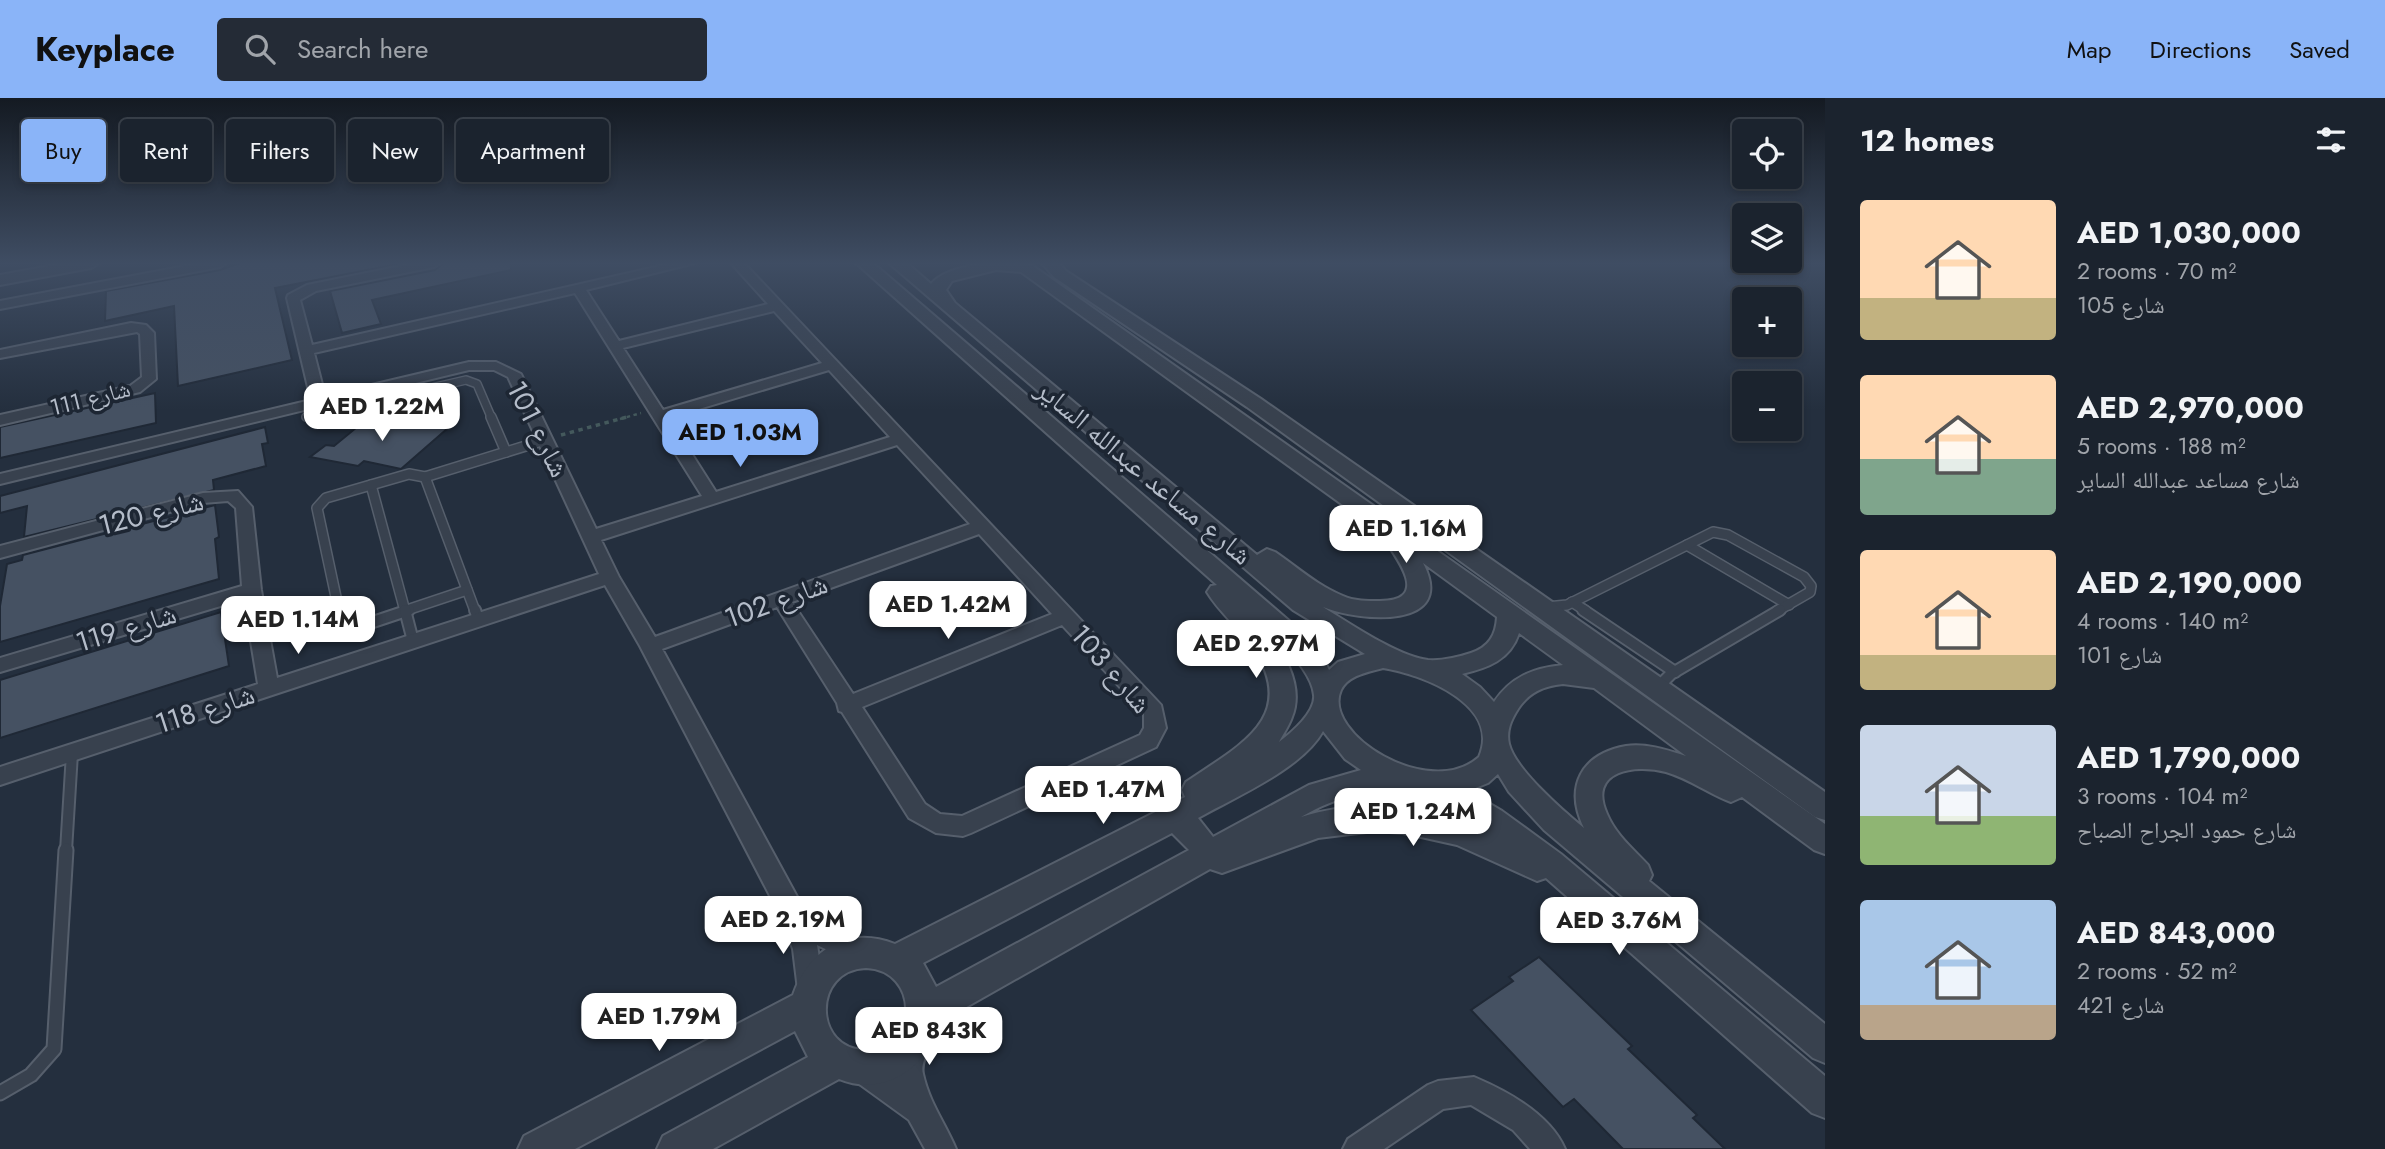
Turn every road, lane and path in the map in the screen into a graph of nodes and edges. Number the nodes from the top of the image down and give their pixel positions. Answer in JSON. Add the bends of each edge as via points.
{"nodes":[{"id":1,"x":297,"y":312,"type":"edge"},
{"id":2,"x":477,"y":312,"type":"edge"},
{"id":3,"x":594,"y":312,"type":"edge"},
{"id":4,"x":752,"y":312,"type":"edge"},
{"id":5,"x":782,"y":312,"type":"edge"},
{"id":6,"x":920,"y":312,"type":"edge"},
{"id":7,"x":955,"y":312,"type":"edge"},
{"id":8,"x":1088,"y":312,"type":"edge"},
{"id":9,"x":1117,"y":312,"type":"edge"},
{"id":10,"x":615,"y":346,"type":"junction"},
{"id":11,"x":308,"y":350,"type":"junction"},
{"id":12,"x":0,"y":354,"type":"edge"},
{"id":13,"x":832,"y":365,"type":"junction"},
{"id":14,"x":319,"y":401,"type":"junction"},
{"id":15,"x":340,"y":403,"type":"junction"},
{"id":16,"x":1254,"y":403,"type":"junction"},
{"id":17,"x":1230,"y":412,"type":"junction"},
{"id":18,"x":657,"y":413,"type":"junction"},
{"id":19,"x":306,"y":418,"type":"dead end"},
{"id":20,"x":0,"y":420,"type":"edge"},
{"id":21,"x":901,"y":439,"type":"junction"},
{"id":22,"x":545,"y":440,"type":"junction"},
{"id":23,"x":506,"y":452,"type":"junction"},
{"id":24,"x":425,"y":477,"type":"junction"},
{"id":25,"x":0,"y":479,"type":"edge"},
{"id":26,"x":371,"y":485,"type":"junction"},
{"id":27,"x":711,"y":497,"type":"junction"},
{"id":28,"x":1362,"y":507,"type":"junction"},
{"id":29,"x":1149,"y":514,"type":"junction"},
{"id":30,"x":1204,"y":523,"type":"junction"},
{"id":31,"x":980,"y":527,"type":"junction"},
{"id":32,"x":591,"y":537,"type":"junction"},
{"id":33,"x":1687,"y":545,"type":"junction"},
{"id":34,"x":0,"y":552,"type":"edge"},
{"id":35,"x":610,"y":577,"type":"junction"},
{"id":36,"x":252,"y":590,"type":"junction"},
{"id":37,"x":467,"y":590,"type":"junction"},
{"id":38,"x":781,"y":599,"type":"junction"},
{"id":39,"x":1572,"y":602,"type":"junction"},
{"id":40,"x":1789,"y":604,"type":"junction"},
{"id":41,"x":1537,"y":606,"type":"junction"},
{"id":42,"x":405,"y":611,"type":"junction"},
{"id":43,"x":1509,"y":613,"type":"junction"},
{"id":44,"x":1065,"y":616,"type":"junction"},
{"id":45,"x":478,"y":620,"type":"junction"},
{"id":46,"x":413,"y":640,"type":"junction"},
{"id":47,"x":650,"y":646,"type":"junction"},
{"id":48,"x":0,"y":665,"type":"edge"},
{"id":49,"x":1417,"y":666,"type":"junction"},
{"id":50,"x":1675,"y":672,"type":"junction"},
{"id":51,"x":1604,"y":681,"type":"junction"},
{"id":52,"x":269,"y":688,"type":"junction"},
{"id":53,"x":1663,"y":694,"type":"junction"},
{"id":54,"x":1326,"y":697,"type":"junction"},
{"id":55,"x":846,"y":705,"type":"junction"},
{"id":56,"x":1496,"y":738,"type":"junction"},
{"id":57,"x":72,"y":753,"type":"junction"},
{"id":58,"x":0,"y":776,"type":"edge"},
{"id":59,"x":1397,"y":778,"type":"junction"},
{"id":60,"x":1433,"y":785,"type":"junction"},
{"id":61,"x":1825,"y":808,"type":"edge"},
{"id":62,"x":1173,"y":818,"type":"junction"},
{"id":63,"x":1144,"y":834,"type":"junction"},
{"id":64,"x":1825,"y":842,"type":"edge"},
{"id":65,"x":1206,"y":857,"type":"junction"},
{"id":66,"x":1178,"y":872,"type":"junction"},
{"id":67,"x":792,"y":912,"type":"junction"},
{"id":68,"x":1670,"y":916,"type":"junction"},
{"id":69,"x":1636,"y":936,"type":"junction"},
{"id":70,"x":859,"y":953,"type":"junction"},
{"id":71,"x":897,"y":960,"type":"junction"},
{"id":72,"x":809,"y":998,"type":"junction"},
{"id":73,"x":922,"y":1021,"type":"junction"},
{"id":74,"x":1825,"y":1046,"type":"edge"},
{"id":75,"x":849,"y":1065,"type":"junction"},
{"id":76,"x":0,"y":1093,"type":"edge"},
{"id":77,"x":1825,"y":1100,"type":"edge"},
{"id":78,"x":919,"y":1110,"type":"junction"},
{"id":79,"x":573,"y":1140,"type":"edge"},
{"id":80,"x":537,"y":1149,"type":"edge"},
{"id":81,"x":676,"y":1149,"type":"edge"},
{"id":82,"x":941,"y":1149,"type":"edge"},
{"id":83,"x":1358,"y":1149,"type":"edge"},
{"id":84,"x":1550,"y":1149,"type":"edge"}],
"edges":[{"from":1,"to":11,"type":"street"},
{"from":2,"to":11,"type":"street"},
{"from":3,"to":10,"type":"street"},
{"from":4,"to":10,"type":"street"},
{"from":5,"to":13,"type":"street","name":"شارع 103"},
{"from":6,"to":29,"type":"street","name":"شارع مساعد عبدالله الساير"},
{"from":7,"to":30,"type":"street","name":"شارع مساعد عبدالله الساير"},
{"from":8,"to":17,"type":"street"},
{"from":9,"to":16,"type":"street"},
{"from":10,"to":18,"type":"street"},
{"from":11,"to":14,"type":"street"},
{"from":12,"to":20,"type":"street","name":"شارع 111","via":[[141,328],[147,332],[149,379],[135,389]]},
{"from":13,"to":18,"type":"street"},
{"from":13,"to":21,"type":"street","name":"شارع 103"},
{"from":14,"to":15,"type":"street","name":"شارع 101"},
{"from":14,"to":25,"type":"street","name":"شارع 101"},
{"from":15,"to":19,"type":"lane"},
{"from":15,"to":22,"type":"street","name":"شارع 101","via":[[469,366],[496,366],[514,374]]},
{"from":15,"to":23,"type":"lane","via":[[472,381]]},
{"from":16,"to":17,"type":"street","via":[[1235,402]]},
{"from":16,"to":41,"type":"street"},
{"from":17,"to":28,"type":"street"},
{"from":18,"to":22,"type":"path"},
{"from":18,"to":27,"type":"street"},
{"from":21,"to":27,"type":"street"},
{"from":21,"to":31,"type":"street","name":"شارع 103"},
{"from":22,"to":23,"type":"lane"},
{"from":22,"to":32,"type":"street","name":"شارع 101"},
{"from":23,"to":24,"type":"lane"},
{"from":24,"to":26,"type":"lane","via":[[409,474]]},
{"from":24,"to":37,"type":"lane"},
{"from":26,"to":42,"type":"lane"},
{"from":26,"to":42,"type":"lane","via":[[326,498],[317,508],[342,622],[358,627]]},
{"from":27,"to":32,"type":"street"},
{"from":28,"to":30,"type":"street","via":[[1408,555],[1420,583],[1418,595],[1408,604],[1382,611],[1334,602],[1249,545]]},
{"from":28,"to":43,"type":"street"},
{"from":29,"to":54,"type":"street","name":"شارع مساعد عبدالله الساير","via":[[1286,632],[1311,660]]},
{"from":29,"to":63,"type":"street","via":[[1256,632],[1276,666],[1282,701],[1269,734]]},
{"from":30,"to":49,"type":"street","name":"شارع مساعد عبدالله الساير","via":[[1319,617],[1359,641]]},
{"from":31,"to":38,"type":"street","name":"شارع 102"},
{"from":31,"to":44,"type":"street","name":"شارع 103"},
{"from":32,"to":35,"type":"street","name":"شارع 101"},
{"from":33,"to":39,"type":"lane"},
{"from":33,"to":40,"type":"lane"},
{"from":33,"to":40,"type":"lane","via":[[1710,533],[1723,533],[1797,574],[1812,589]]},
{"from":34,"to":36,"type":"street","name":"شارع 120","via":[[203,498],[232,495],[244,507]]},
{"from":35,"to":45,"type":"street","name":"شارع 118"},
{"from":35,"to":47,"type":"street","name":"شارع 101"},
{"from":36,"to":48,"type":"street","name":"شارع 119"},
{"from":36,"to":52,"type":"street","name":"شارع 120"},
{"from":37,"to":42,"type":"lane"},
{"from":37,"to":45,"type":"lane"},
{"from":38,"to":47,"type":"street","name":"شارع 102"},
{"from":38,"to":55,"type":"street","name":"شارع 103"},
{"from":39,"to":41,"type":"lane","via":[[1554,608]]},
{"from":39,"to":50,"type":"lane"},
{"from":40,"to":50,"type":"lane"},
{"from":41,"to":53,"type":"street"},
{"from":42,"to":46,"type":"lane"},
{"from":43,"to":49,"type":"street","via":[[1507,639],[1499,649],[1470,663]]},
{"from":43,"to":51,"type":"street"},
{"from":44,"to":55,"type":"street"},
{"from":44,"to":55,"type":"street","name":"شارع 103","via":[[1154,711],[1155,728],[1148,741],[963,826],[936,823],[917,811]]},
{"from":45,"to":46,"type":"street","name":"شارع 118"},
{"from":46,"to":52,"type":"street","name":"شارع 118"},
{"from":47,"to":67,"type":"street","name":"شارع 101"},
{"from":49,"to":54,"type":"street","via":[[1373,660],[1346,668],[1334,678]]},
{"from":49,"to":56,"type":"street","via":[[1452,680],[1471,694],[1485,711]]},
{"from":50,"to":53,"type":"lane","via":[[1664,681]]},
{"from":51,"to":56,"type":"street","via":[[1559,674],[1525,684],[1509,699]]},
{"from":51,"to":64,"type":"street"},
{"from":52,"to":57,"type":"street","name":"شارع 118"},
{"from":53,"to":61,"type":"street"},
{"from":54,"to":59,"type":"street","via":[[1331,724],[1346,745]]},
{"from":54,"to":62,"type":"street","via":[[1315,726],[1286,755]]},
{"from":56,"to":60,"type":"street","via":[[1492,764],[1478,776],[1458,784]]},
{"from":56,"to":68,"type":"street","via":[[1506,766],[1535,803]]},
{"from":57,"to":58,"type":"street","name":"شارع 118"},
{"from":57,"to":76,"type":"lane","via":[[54,1049],[46,1063]]},
{"from":59,"to":60,"type":"street"},
{"from":59,"to":65,"type":"street","via":[[1364,779],[1333,787]]},
{"from":60,"to":69,"type":"street","via":[[1521,841]]},
{"from":62,"to":63,"type":"street"},
{"from":62,"to":65,"type":"street","via":[[1204,844]]},
{"from":63,"to":71,"type":"street"},
{"from":64,"to":68,"type":"street","via":[[1696,770],[1658,759],[1610,763],[1592,779],[1588,790],[1593,818]]},
{"from":65,"to":66,"type":"street"},
{"from":66,"to":69,"type":"street","via":[[1336,821],[1411,821],[1465,834],[1520,858]]},
{"from":66,"to":73,"type":"street"},
{"from":67,"to":70,"type":"street","name":"شارع 101"},
{"from":67,"to":72,"type":"street","name":"شارع 101","via":[[806,949]]},
{"from":68,"to":74,"type":"street"},
{"from":69,"to":77,"type":"street"},
{"from":70,"to":71,"type":"street"},
{"from":70,"to":72,"type":"street","via":[[839,959],[823,972]]},
{"from":71,"to":73,"type":"street","via":[[918,982],[923,996]]},
{"from":72,"to":75,"type":"street","via":[[813,1038],[824,1051]]},
{"from":72,"to":79,"type":"street"},
{"from":73,"to":75,"type":"street","via":[[906,1051],[885,1064]]},
{"from":73,"to":78,"type":"street","via":[[908,1070]]},
{"from":75,"to":78,"type":"street"},
{"from":75,"to":81,"type":"street"},
{"from":78,"to":82,"type":"street"},
{"from":79,"to":80,"type":"street"},
{"from":83,"to":84,"type":"street","via":[[1438,1095],[1474,1091],[1523,1120]]}]}
